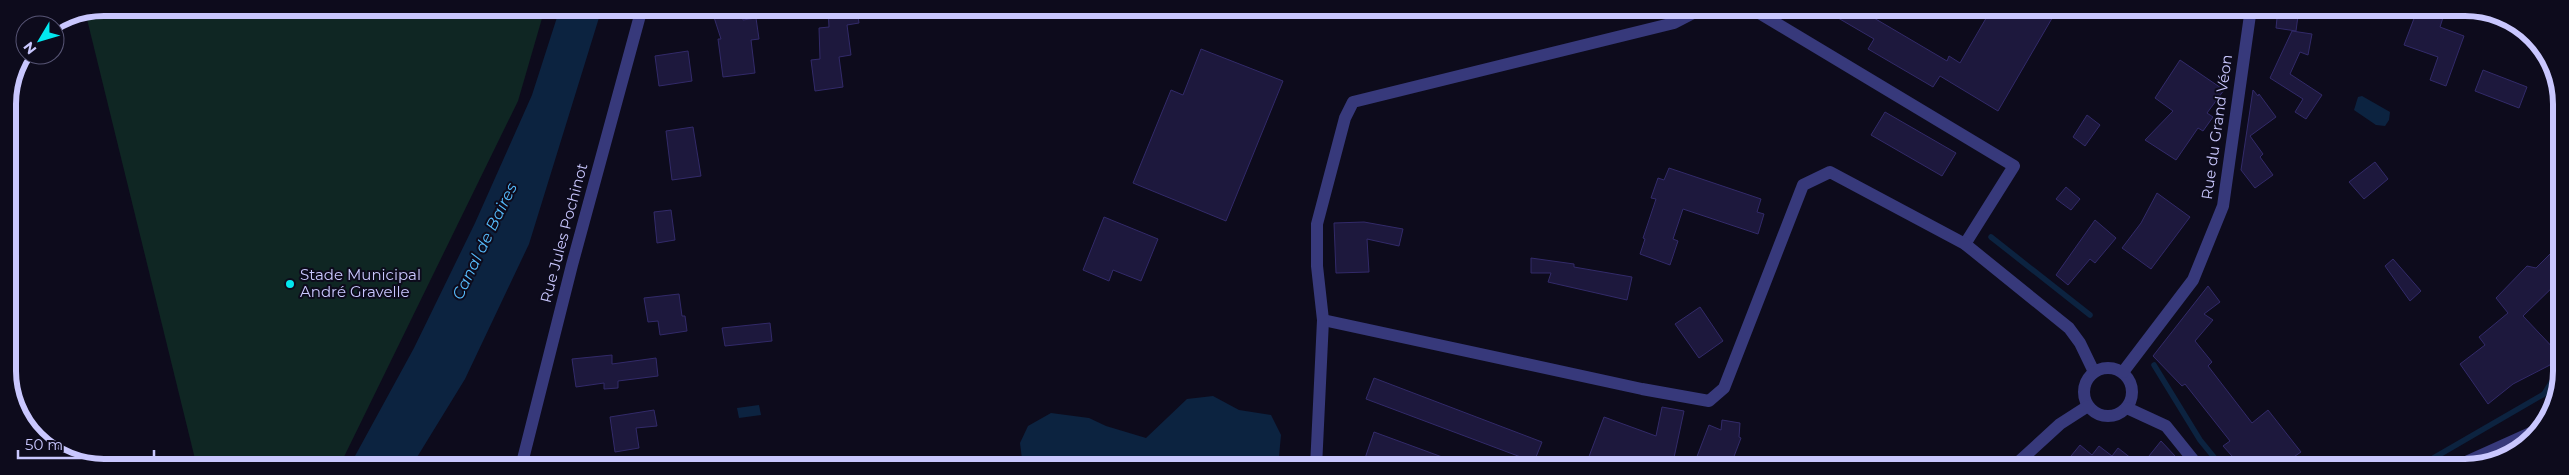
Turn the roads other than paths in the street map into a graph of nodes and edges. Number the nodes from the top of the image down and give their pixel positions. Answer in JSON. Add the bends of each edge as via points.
{"nodes":[{"id":1,"x":640,"y":16,"type":"edge"},
{"id":2,"x":1686,"y":16,"type":"edge"},
{"id":3,"x":1764,"y":16,"type":"edge"},
{"id":4,"x":2250,"y":16,"type":"edge"},
{"id":5,"x":1965,"y":244,"type":"junction"},
{"id":6,"x":1323,"y":320,"type":"junction"},
{"id":7,"x":2094,"y":372,"type":"junction"},
{"id":8,"x":2123,"y":372,"type":"junction"},
{"id":9,"x":2088,"y":406,"type":"junction"},
{"id":10,"x":2127,"y":408,"type":"junction"},
{"id":11,"x":2524,"y":436,"type":"edge"},
{"id":12,"x":2473,"y":458,"type":"edge"},
{"id":13,"x":523,"y":459,"type":"edge"},
{"id":14,"x":1316,"y":459,"type":"edge"},
{"id":15,"x":2022,"y":459,"type":"edge"},
{"id":16,"x":2193,"y":459,"type":"edge"}],
"edges":[{"from":1,"to":13,"type":"street","name":"Rue Jules Pochinot"},
{"from":2,"to":6,"type":"street","via":[[1674,22],[1353,102],[1345,118],[1317,224],[1317,266]]},
{"from":3,"to":5,"type":"street","via":[[2014,166]]},
{"from":4,"to":8,"type":"street","name":"Rue du Grand Véon","via":[[2223,206],[2193,280]]},
{"from":5,"to":6,"type":"street","via":[[1830,172],[1803,185],[1724,388],[1708,401]]},
{"from":5,"to":7,"type":"street","via":[[2069,328]]},
{"from":6,"to":14,"type":"street"},
{"from":7,"to":8,"type":"street","via":[[2108,367]]},
{"from":7,"to":9,"type":"street","via":[[2085,384],[2084,399]]},
{"from":8,"to":10,"type":"street","via":[[2132,386]]},
{"from":9,"to":10,"type":"street","via":[[2107,417]]},
{"from":9,"to":15,"type":"street","via":[[2060,424]]},
{"from":10,"to":16,"type":"street","via":[[2166,426]]},
{"from":11,"to":12,"type":"street"}]}
